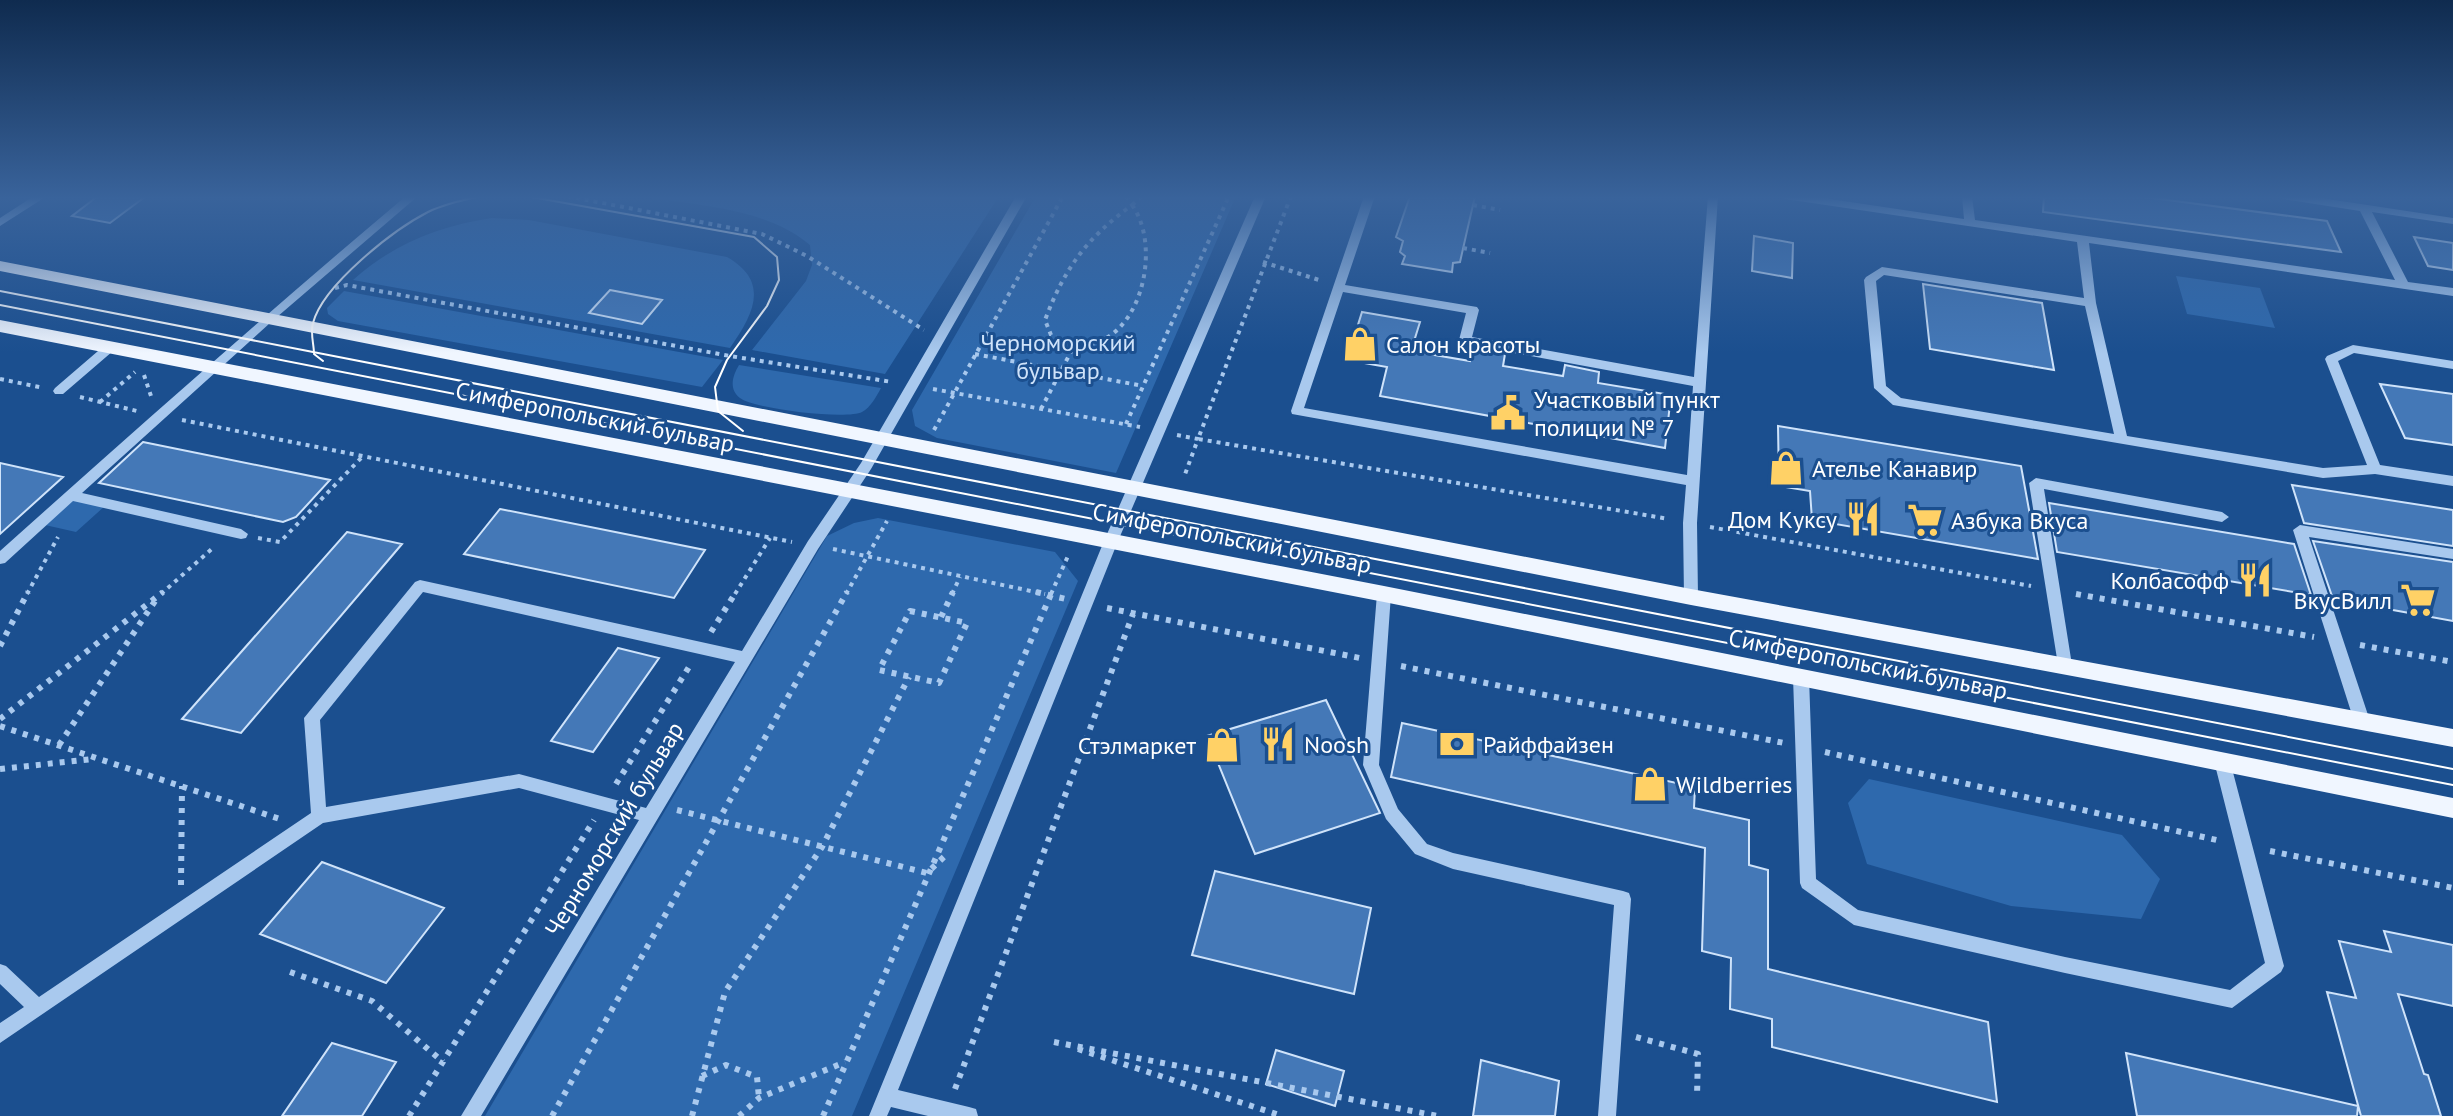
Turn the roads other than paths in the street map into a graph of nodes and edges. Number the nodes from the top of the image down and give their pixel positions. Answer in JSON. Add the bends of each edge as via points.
{"nodes":[{"id":1,"x":351,"y":248,"type":"edge"},
{"id":2,"x":991,"y":248,"type":"edge"},
{"id":3,"x":1238,"y":248,"type":"edge"},
{"id":4,"x":1352,"y":248,"type":"edge"},
{"id":5,"x":1710,"y":248,"type":"edge"},
{"id":6,"x":2084,"y":248,"type":"edge"},
{"id":7,"x":2136,"y":248,"type":"edge"},
{"id":8,"x":2385,"y":248,"type":"edge"},
{"id":9,"x":0,"y":266,"type":"edge"},
{"id":10,"x":2403,"y":284,"type":"junction"},
{"id":11,"x":1339,"y":288,"type":"junction"},
{"id":12,"x":2453,"y":292,"type":"edge"},
{"id":13,"x":2090,"y":303,"type":"junction"},
{"id":14,"x":266,"y":320,"type":"junction"},
{"id":15,"x":0,"y":326,"type":"edge"},
{"id":16,"x":109,"y":348,"type":"junction"},
{"id":17,"x":2453,"y":365,"type":"edge"},
{"id":18,"x":211,"y":369,"type":"junction"},
{"id":19,"x":1701,"y":383,"type":"junction"},
{"id":20,"x":59,"y":391,"type":"road end"},
{"id":21,"x":881,"y":439,"type":"junction"},
{"id":22,"x":2122,"y":440,"type":"junction"},
{"id":23,"x":2375,"y":469,"type":"junction"},
{"id":24,"x":1693,"y":481,"type":"junction"},
{"id":25,"x":2453,"y":481,"type":"edge"},
{"id":26,"x":1134,"y":487,"type":"junction"},
{"id":27,"x":848,"y":492,"type":"junction"},
{"id":28,"x":74,"y":496,"type":"junction"},
{"id":29,"x":2222,"y":517,"type":"dead end"},
{"id":30,"x":236,"y":533,"type":"road end"},
{"id":31,"x":1111,"y":541,"type":"junction"},
{"id":32,"x":2453,"y":554,"type":"edge"},
{"id":33,"x":0,"y":559,"type":"edge"},
{"id":34,"x":1384,"y":594,"type":"junction"},
{"id":35,"x":1691,"y":597,"type":"junction"},
{"id":36,"x":746,"y":658,"type":"junction"},
{"id":37,"x":2065,"y":665,"type":"junction"},
{"id":38,"x":1801,"y":677,"type":"junction"},
{"id":39,"x":2362,"y":721,"type":"junction"},
{"id":40,"x":2453,"y":738,"type":"edge"},
{"id":41,"x":2222,"y":761,"type":"junction"},
{"id":42,"x":2453,"y":808,"type":"edge"},
{"id":43,"x":319,"y":816,"type":"junction"},
{"id":44,"x":650,"y":816,"type":"junction"},
{"id":45,"x":0,"y":972,"type":"edge"},
{"id":46,"x":38,"y":1008,"type":"junction"},
{"id":47,"x":0,"y":1034,"type":"edge"},
{"id":48,"x":886,"y":1097,"type":"junction"},
{"id":49,"x":470,"y":1116,"type":"edge"},
{"id":50,"x":878,"y":1116,"type":"edge"},
{"id":51,"x":969,"y":1116,"type":"edge"},
{"id":52,"x":1607,"y":1116,"type":"edge"}],
"edges":[{"from":1,"to":14,"type":"street"},
{"from":2,"to":21,"type":"street","name":"Черноморский бульвар"},
{"from":3,"to":26,"type":"street"},
{"from":4,"to":11,"type":"street"},
{"from":5,"to":19,"type":"street"},
{"from":6,"to":13,"type":"street"},
{"from":7,"to":10,"type":"street"},
{"from":8,"to":10,"type":"street"},
{"from":9,"to":14,"type":"main road","name":"Симферопольский бульвар"},
{"from":10,"to":12,"type":"street"},
{"from":11,"to":19,"type":"street","via":[[1473,310],[1465,340]]},
{"from":11,"to":24,"type":"street","via":[[1297,411]]},
{"from":13,"to":22,"type":"street"},
{"from":13,"to":22,"type":"street","via":[[1882,271],[1870,280],[1880,388],[1897,402]]},
{"from":14,"to":18,"type":"street"},
{"from":14,"to":21,"type":"main road","name":"Симферопольский бульвар"},
{"from":15,"to":16,"type":"main road","name":"Симферопольский бульвар"},
{"from":16,"to":18,"type":"main road","name":"Симферопольский бульвар"},
{"from":16,"to":20,"type":"street"},
{"from":17,"to":23,"type":"street","via":[[2353,349],[2331,359]]},
{"from":18,"to":27,"type":"main road","name":"Симферопольский бульвар"},
{"from":18,"to":28,"type":"street"},
{"from":19,"to":24,"type":"street"},
{"from":21,"to":26,"type":"main road","name":"Симферопольский бульвар"},
{"from":21,"to":27,"type":"street","name":"Черноморский бульвар"},
{"from":22,"to":23,"type":"street","via":[[2323,473]]},
{"from":23,"to":25,"type":"street"},
{"from":24,"to":35,"type":"street"},
{"from":26,"to":31,"type":"street"},
{"from":26,"to":35,"type":"main road","name":"Симферопольский бульвар"},
{"from":27,"to":31,"type":"main road","name":"Симферопольский бульвар"},
{"from":27,"to":36,"type":"street","name":"Черноморский бульвар"},
{"from":28,"to":30,"type":"street"},
{"from":28,"to":33,"type":"street"},
{"from":29,"to":37,"type":"street","via":[[2036,483]]},
{"from":31,"to":34,"type":"main road","name":"Симферопольский бульвар"},
{"from":31,"to":48,"type":"street"},
{"from":32,"to":39,"type":"street","via":[[2300,530]]},
{"from":34,"to":38,"type":"main road","name":"Симферопольский бульвар"},
{"from":34,"to":52,"type":"street","via":[[1371,765],[1392,814],[1421,849],[1453,861],[1623,899]]},
{"from":35,"to":37,"type":"main road","name":"Симферопольский бульвар"},
{"from":36,"to":43,"type":"street","via":[[420,586],[312,718]]},
{"from":36,"to":44,"type":"street","name":"Черноморский бульвар"},
{"from":37,"to":39,"type":"main road","name":"Симферопольский бульвар"},
{"from":38,"to":41,"type":"main road","name":"Симферопольский бульвар"},
{"from":38,"to":41,"type":"street","via":[[1808,883],[1854,917],[2232,999],[2275,966]]},
{"from":39,"to":40,"type":"main road","name":"Симферопольский бульвар"},
{"from":41,"to":42,"type":"main road","name":"Симферопольский бульвар"},
{"from":43,"to":44,"type":"street","via":[[519,781]]},
{"from":43,"to":46,"type":"street"},
{"from":44,"to":49,"type":"street","name":"Черноморский бульвар"},
{"from":45,"to":46,"type":"street"},
{"from":46,"to":47,"type":"street"},
{"from":48,"to":50,"type":"street"},
{"from":48,"to":51,"type":"street"}]}
